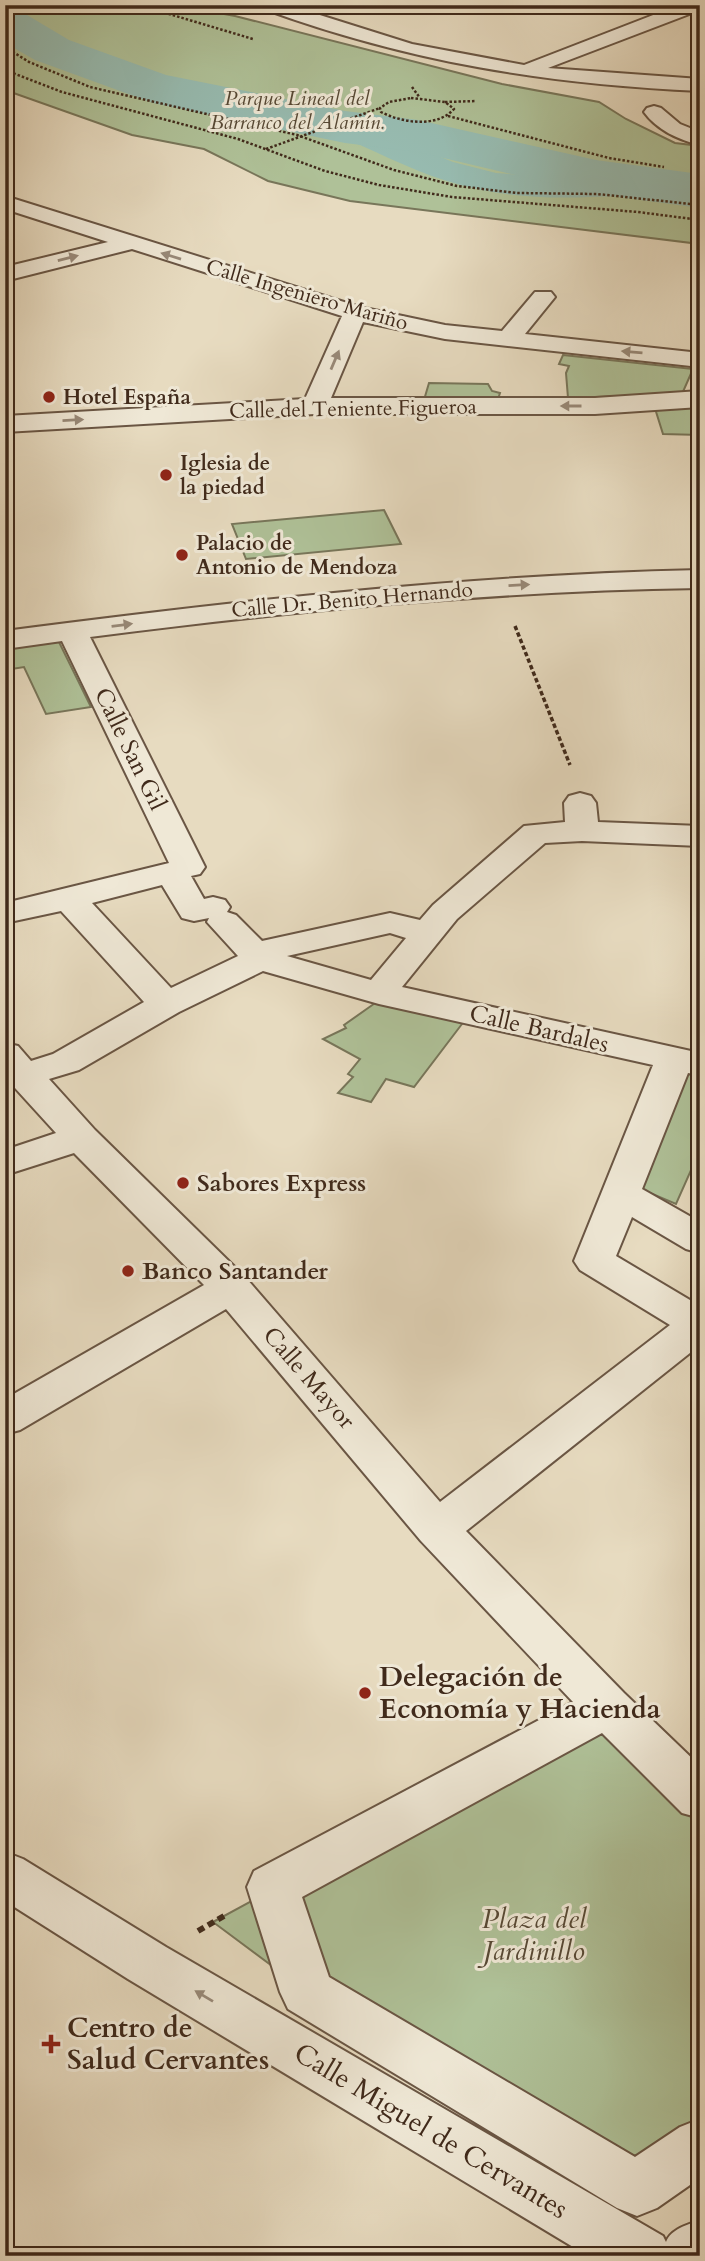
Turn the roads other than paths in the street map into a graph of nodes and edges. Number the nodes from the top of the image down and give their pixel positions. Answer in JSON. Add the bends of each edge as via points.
{"nodes":[{"id":1,"x":270,"y":5,"type":"edge"},
{"id":2,"x":696,"y":5,"type":"edge"},
{"id":3,"x":527,"y":69,"type":"junction"},
{"id":4,"x":700,"y":85,"type":"edge"},
{"id":5,"x":654,"y":112,"type":"dead end"},
{"id":6,"x":700,"y":139,"type":"edge"},
{"id":7,"x":5,"y":202,"type":"edge"},
{"id":8,"x":131,"y":243,"type":"junction"},
{"id":9,"x":5,"y":274,"type":"edge"},
{"id":10,"x":543,"y":297,"type":"dead end"},
{"id":11,"x":355,"y":313,"type":"junction"},
{"id":12,"x":507,"y":340,"type":"junction"},
{"id":13,"x":700,"y":360,"type":"edge"},
{"id":14,"x":700,"y":399,"type":"edge"},
{"id":15,"x":315,"y":406,"type":"junction"},
{"id":16,"x":5,"y":424,"type":"edge"},
{"id":17,"x":700,"y":579,"type":"edge"},
{"id":18,"x":72,"y":631,"type":"junction"},
{"id":19,"x":5,"y":639,"type":"edge"},
{"id":20,"x":700,"y":836,"type":"edge"},
{"id":21,"x":188,"y":867,"type":"dead end"},
{"id":22,"x":69,"y":899,"type":"junction"},
{"id":23,"x":5,"y":914,"type":"edge"},
{"id":24,"x":428,"y":933,"type":"junction"},
{"id":25,"x":260,"y":958,"type":"junction"},
{"id":26,"x":379,"y":993,"type":"junction"},
{"id":27,"x":166,"y":1004,"type":"junction"},
{"id":28,"x":687,"y":1062,"type":"edge"},
{"id":29,"x":15,"y":1064,"type":"edge"},
{"id":30,"x":81,"y":1138,"type":"junction"},
{"id":31,"x":5,"y":1163,"type":"edge"},
{"id":32,"x":620,"y":1193,"type":"junction"},
{"id":33,"x":700,"y":1240,"type":"edge"},
{"id":34,"x":232,"y":1288,"type":"junction"},
{"id":35,"x":699,"y":1324,"type":"edge"},
{"id":36,"x":5,"y":1419,"type":"edge"},
{"id":37,"x":437,"y":1529,"type":"junction"},
{"id":38,"x":607,"y":1707,"type":"junction"},
{"id":39,"x":700,"y":1798,"type":"edge"},
{"id":40,"x":5,"y":1874,"type":"edge"},
{"id":41,"x":700,"y":2145,"type":"edge"},
{"id":42,"x":700,"y":2248,"type":"edge"},
{"id":43,"x":642,"y":2256,"type":"edge"},
{"id":44,"x":689,"y":2256,"type":"edge"}],
"edges":[{"from":1,"to":3,"type":"street","via":[[455,59]]},
{"from":2,"to":3,"type":"street"},
{"from":3,"to":4,"type":"street","via":[[619,82]]},
{"from":5,"to":6,"type":"street","via":[[673,128]]},
{"from":7,"to":8,"type":"street","name":"Calle Ingeniero Mariño"},
{"from":9,"to":8,"type":"street","one_way":true},
{"from":11,"to":8,"type":"street","name":"Calle Ingeniero Mariño","one_way":true},
{"from":10,"to":12,"type":"street"},
{"from":11,"to":12,"type":"street","name":"Calle Ingeniero Mariño"},
{"from":15,"to":11,"type":"street","one_way":true},
{"from":13,"to":12,"type":"street","name":"Calle Ingeniero Mariño","one_way":true},
{"from":14,"to":15,"type":"street","name":"Calle del Teniente Figueroa","one_way":true,"via":[[595,406]]},
{"from":16,"to":15,"type":"street","name":"Calle del Teniente Figueroa","one_way":true},
{"from":18,"to":17,"type":"street","name":"Calle Dr. Benito Hernando","one_way":true,"via":[[291,604],[499,586]]},
{"from":18,"to":19,"type":"street","name":"Calle Dr. Benito Hernando"},
{"from":18,"to":21,"type":"street","name":"Calle San Gil"},
{"from":20,"to":24,"type":"street","via":[[581,817],[536,833],[445,912]]},
{"from":22,"to":23,"type":"street"},
{"from":22,"to":25,"type":"street","via":[[172,872],[194,911],[218,915]]},
{"from":22,"to":27,"type":"street"},
{"from":24,"to":25,"type":"street","via":[[390,923],[274,948]]},
{"from":24,"to":26,"type":"street"},
{"from":25,"to":26,"type":"street","name":"Calle Bardales"},
{"from":25,"to":27,"type":"street"},
{"from":26,"to":28,"type":"street","name":"Calle Bardales"},
{"from":27,"to":29,"type":"street","via":[[66,1062]]},
{"from":28,"to":32,"type":"street"},
{"from":29,"to":30,"type":"street","name":"Calle Mayor"},
{"from":30,"to":31,"type":"street"},
{"from":30,"to":34,"type":"street","name":"Calle Mayor"},
{"from":32,"to":33,"type":"street"},
{"from":32,"to":35,"type":"street","via":[[594,1261]]},
{"from":34,"to":36,"type":"street"},
{"from":34,"to":37,"type":"street","name":"Calle Mayor"},
{"from":35,"to":37,"type":"street"},
{"from":37,"to":38,"type":"street","name":"Calle Mayor"},
{"from":38,"to":39,"type":"street"},
{"from":38,"to":41,"type":"street","via":[[273,1887],[307,1992],[318,2000],[636,2189]]},
{"from":43,"to":40,"type":"street","name":"Calle Miguel de Cervantes","one_way":true},
{"from":42,"to":44,"type":"street"}]}
